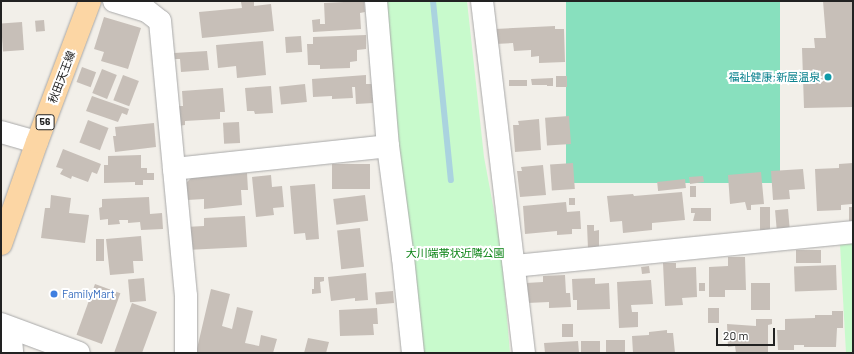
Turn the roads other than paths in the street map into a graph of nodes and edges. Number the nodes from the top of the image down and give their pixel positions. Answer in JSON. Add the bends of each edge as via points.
{"nodes":[{"id":1,"x":90,"y":1,"type":"edge"},
{"id":2,"x":114,"y":1,"type":"edge"},
{"id":3,"x":376,"y":1,"type":"edge"},
{"id":4,"x":482,"y":1,"type":"edge"},
{"id":5,"x":1,"y":132,"type":"edge"},
{"id":6,"x":37,"y":142,"type":"junction"},
{"id":7,"x":388,"y":146,"type":"junction"},
{"id":8,"x":174,"y":169,"type":"junction"},
{"id":9,"x":853,"y":232,"type":"edge"},
{"id":10,"x":1,"y":244,"type":"edge"},
{"id":11,"x":514,"y":266,"type":"junction"},
{"id":12,"x":5,"y":326,"type":"edge"},
{"id":13,"x":12,"y":353,"type":"edge"},
{"id":14,"x":79,"y":353,"type":"edge"},
{"id":15,"x":186,"y":353,"type":"edge"},
{"id":16,"x":413,"y":353,"type":"edge"},
{"id":17,"x":524,"y":353,"type":"edge"}],
"edges":[{"from":1,"to":6,"type":"main road","name":"秋田天王線","number":"56"},
{"from":2,"to":8,"type":"street","via":[[147,11],[160,22]]},
{"from":3,"to":7,"type":"street"},
{"from":4,"to":11,"type":"street"},
{"from":5,"to":6,"type":"street"},
{"from":6,"to":10,"type":"main road","name":"秋田天王線","number":"56"},
{"from":7,"to":8,"type":"street"},
{"from":7,"to":16,"type":"street"},
{"from":8,"to":15,"type":"street","via":[[186,296]]},
{"from":9,"to":11,"type":"street"},
{"from":11,"to":17,"type":"street"},
{"from":12,"to":13,"type":"street"},
{"from":12,"to":14,"type":"street"}]}
